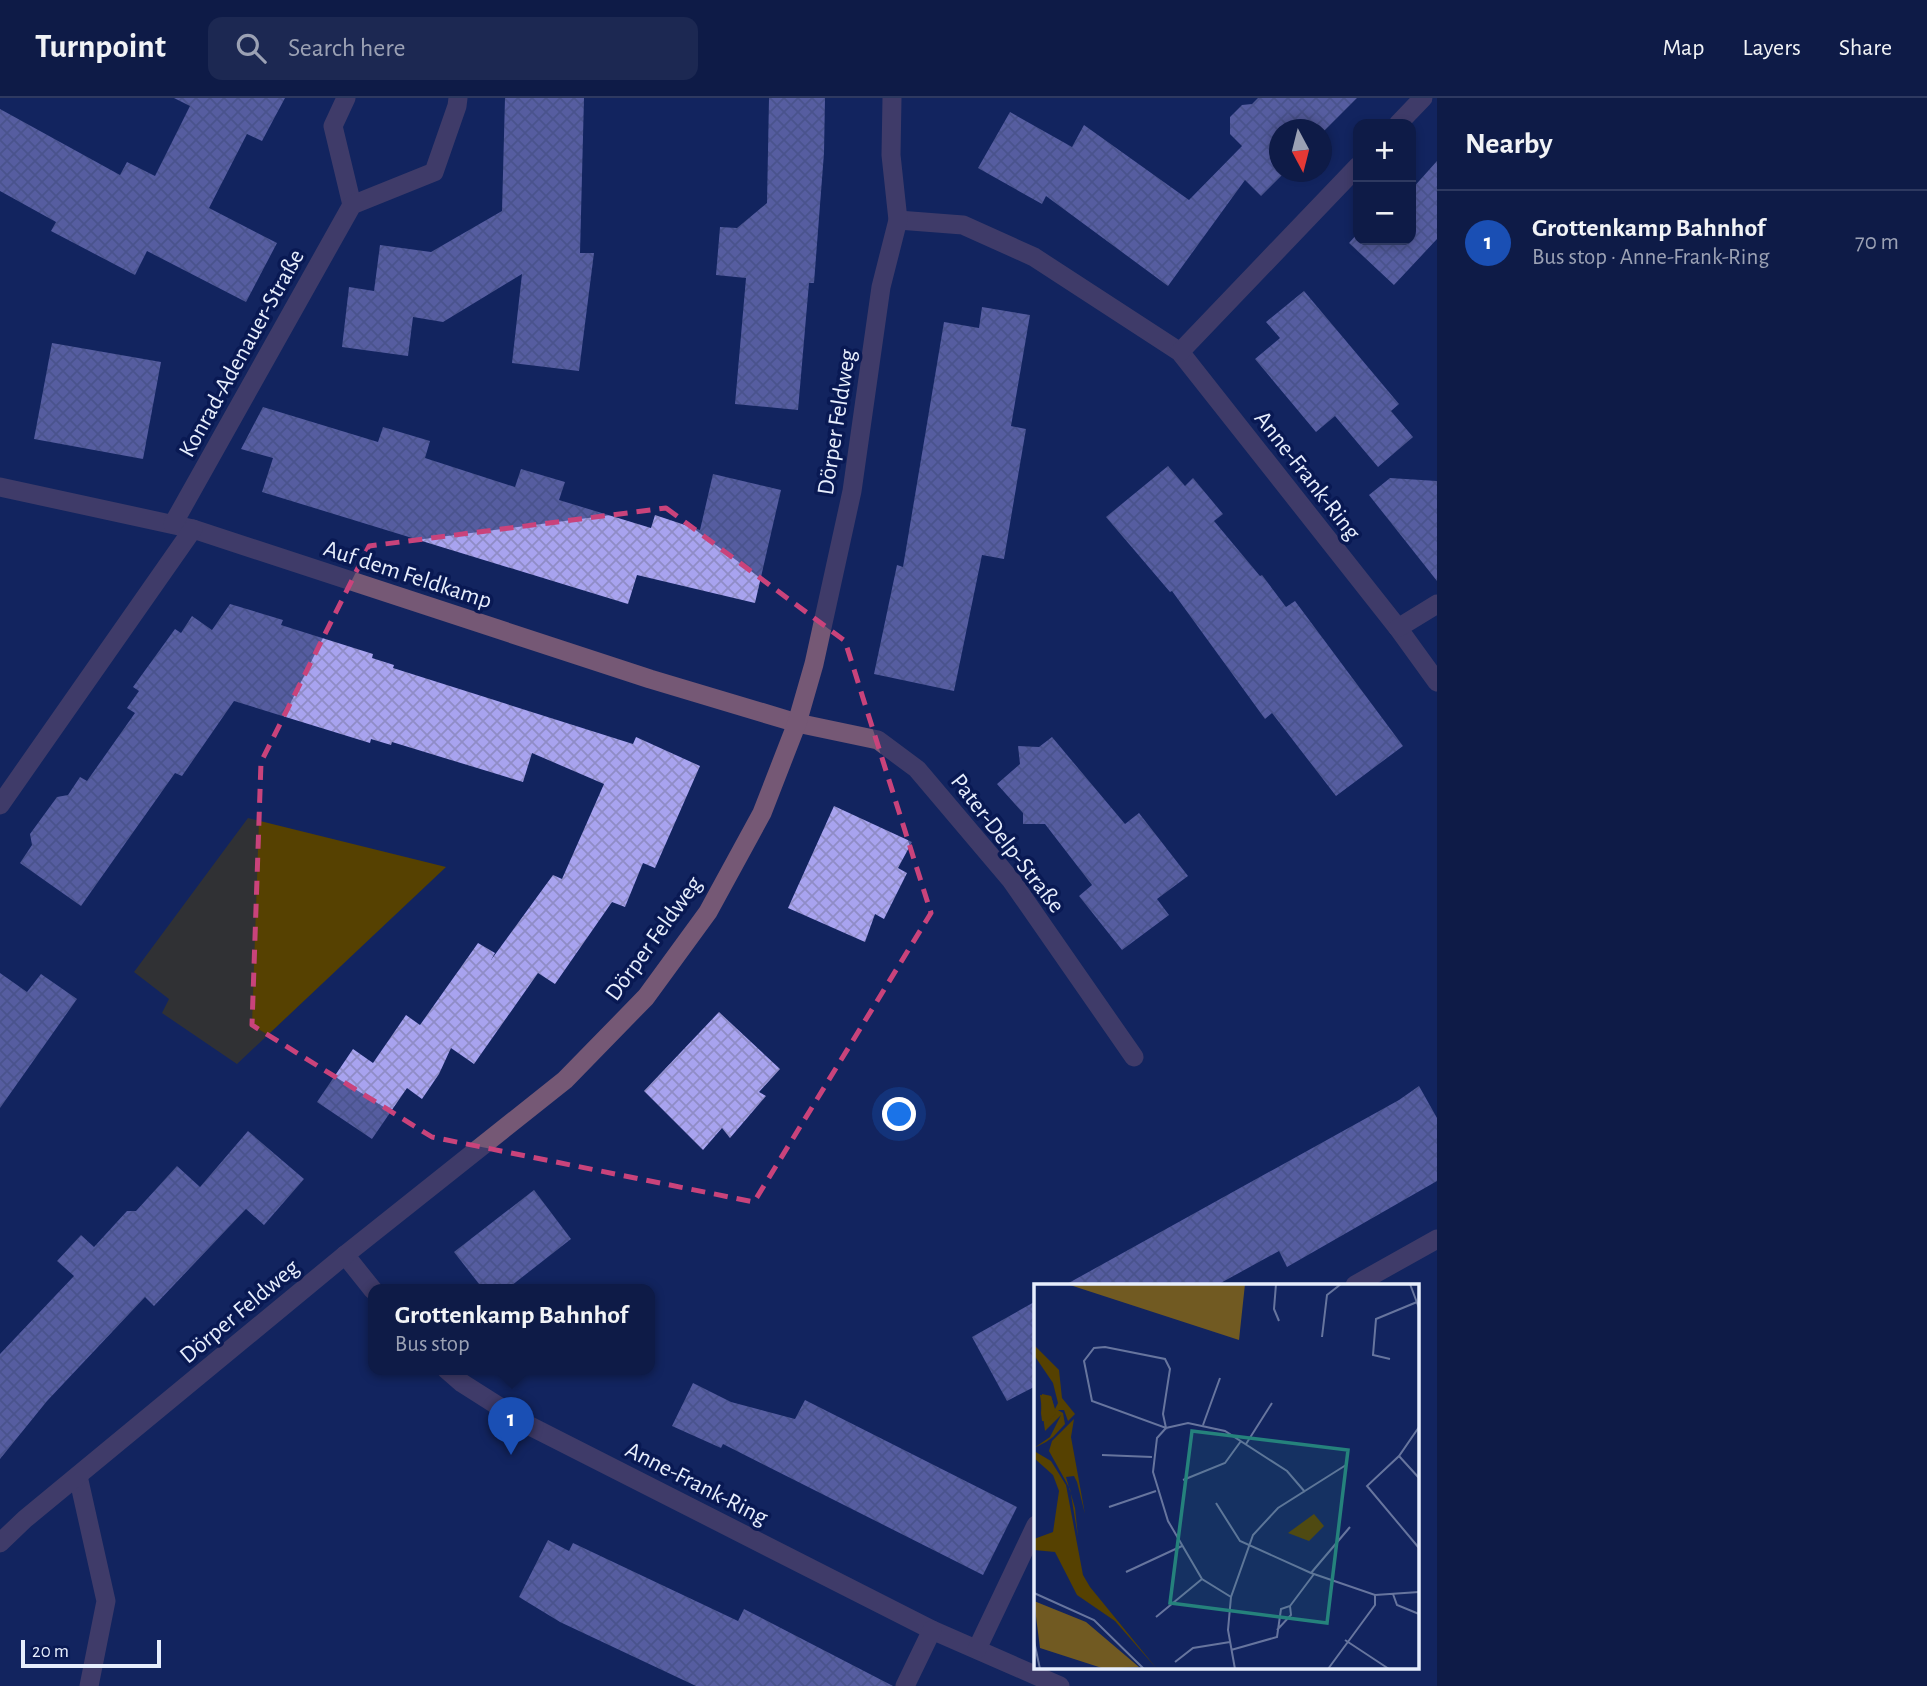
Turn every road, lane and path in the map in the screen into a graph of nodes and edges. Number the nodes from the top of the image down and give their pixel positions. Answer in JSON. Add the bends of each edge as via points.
{"nodes":[{"id":1,"x":346,"y":98,"type":"edge"},
{"id":2,"x":458,"y":98,"type":"edge"},
{"id":3,"x":892,"y":98,"type":"edge"},
{"id":4,"x":1423,"y":98,"type":"edge"},
{"id":5,"x":1403,"y":119,"type":"edge"},
{"id":6,"x":1353,"y":171,"type":"edge"},
{"id":7,"x":352,"y":205,"type":"junction"},
{"id":8,"x":898,"y":220,"type":"junction"},
{"id":9,"x":1180,"y":352,"type":"junction"},
{"id":10,"x":0,"y":487,"type":"edge"},
{"id":11,"x":173,"y":524,"type":"junction"},
{"id":12,"x":193,"y":530,"type":"junction"},
{"id":13,"x":1437,"y":604,"type":"edge"},
{"id":14,"x":1398,"y":628,"type":"junction"},
{"id":15,"x":1437,"y":682,"type":"edge"},
{"id":16,"x":797,"y":723,"type":"junction"},
{"id":17,"x":0,"y":805,"type":"edge"},
{"id":18,"x":1134,"y":1057,"type":"dead end"},
{"id":19,"x":1437,"y":1239,"type":"edge"},
{"id":20,"x":345,"y":1255,"type":"junction"},
{"id":21,"x":368,"y":1284,"type":"edge"},
{"id":22,"x":1357,"y":1284,"type":"edge"},
{"id":23,"x":453,"y":1375,"type":"edge"},
{"id":24,"x":78,"y":1476,"type":"junction"},
{"id":25,"x":1034,"y":1529,"type":"edge"},
{"id":26,"x":0,"y":1543,"type":"edge"},
{"id":27,"x":932,"y":1630,"type":"junction"},
{"id":28,"x":977,"y":1649,"type":"junction"},
{"id":29,"x":89,"y":1686,"type":"edge"},
{"id":30,"x":905,"y":1686,"type":"edge"},
{"id":31,"x":1060,"y":1686,"type":"edge"}],
"edges":[{"from":1,"to":7,"type":"street","via":[[333,126]]},
{"from":2,"to":7,"type":"street","via":[[434,172]]},
{"from":3,"to":8,"type":"street","name":"Dörper Feldweg","via":[[891,155]]},
{"from":4,"to":5,"type":"street"},
{"from":6,"to":9,"type":"street"},
{"from":7,"to":11,"type":"street","name":"Konrad-Adenauer-Straße"},
{"from":8,"to":9,"type":"street","name":"Anne-Frank-Ring","via":[[963,225],[1034,257]]},
{"from":8,"to":16,"type":"street","name":"Dörper Feldweg","via":[[881,287],[852,491]]},
{"from":9,"to":14,"type":"street","name":"Anne-Frank-Ring"},
{"from":10,"to":11,"type":"street","name":"Auf dem Feldkamp"},
{"from":11,"to":12,"type":"street","name":"Auf dem Feldkamp"},
{"from":12,"to":16,"type":"street","name":"Auf dem Feldkamp"},
{"from":12,"to":17,"type":"street"},
{"from":13,"to":14,"type":"street"},
{"from":14,"to":15,"type":"street","name":"Anne-Frank-Ring"},
{"from":16,"to":18,"type":"street","name":"Pater-Delp-Straße","via":[[878,740],[917,769],[1011,880]]},
{"from":16,"to":20,"type":"street","name":"Dörper Feldweg","via":[[762,813],[714,901],[646,997],[565,1080]]},
{"from":19,"to":22,"type":"street"},
{"from":20,"to":21,"type":"street"},
{"from":20,"to":24,"type":"street","name":"Dörper Feldweg"},
{"from":23,"to":27,"type":"street","name":"Anne-Frank-Ring","via":[[528,1425]]},
{"from":24,"to":26,"type":"street","name":"Dörper Feldweg"},
{"from":24,"to":29,"type":"street","via":[[106,1601]]},
{"from":25,"to":28,"type":"street"},
{"from":27,"to":28,"type":"street","name":"Anne-Frank-Ring"},
{"from":27,"to":30,"type":"street"},
{"from":28,"to":31,"type":"street","name":"Anne-Frank-Ring"}]}
